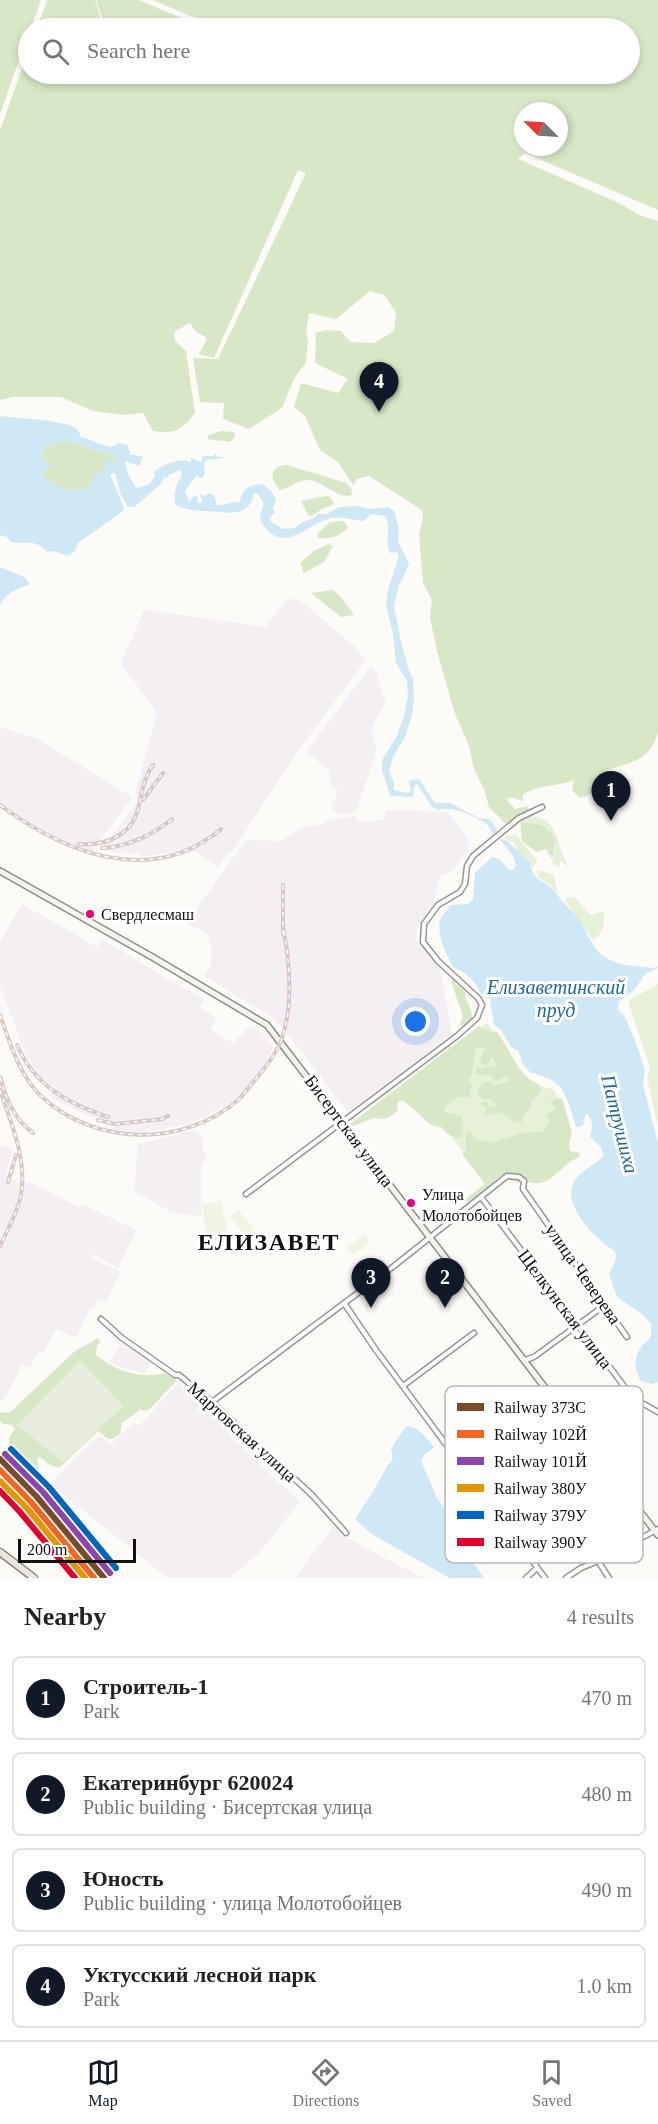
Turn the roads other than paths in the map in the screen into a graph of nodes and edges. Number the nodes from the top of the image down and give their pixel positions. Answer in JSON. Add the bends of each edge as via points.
{"nodes":[{"id":1,"x":542,"y":807,"type":"dead end"},
{"id":2,"x":0,"y":871,"type":"edge"},
{"id":3,"x":342,"y":1122,"type":"junction"},
{"id":4,"x":246,"y":1194,"type":"dead end"},
{"id":5,"x":481,"y":1197,"type":"junction"},
{"id":6,"x":431,"y":1237,"type":"junction"},
{"id":7,"x":344,"y":1303,"type":"junction"},
{"id":8,"x":605,"y":1305,"type":"junction"},
{"id":9,"x":101,"y":1319,"type":"dead end"},
{"id":10,"x":577,"y":1326,"type":"junction"},
{"id":11,"x":474,"y":1333,"type":"dead end"},
{"id":12,"x":627,"y":1337,"type":"dead end"},
{"id":13,"x":525,"y":1360,"type":"junction"},
{"id":14,"x":403,"y":1386,"type":"junction"},
{"id":15,"x":545,"y":1386,"type":"edge"},
{"id":16,"x":624,"y":1386,"type":"edge"},
{"id":17,"x":212,"y":1402,"type":"junction"},
{"id":18,"x":643,"y":1404,"type":"edge"},
{"id":19,"x":658,"y":1412,"type":"edge"},
{"id":20,"x":445,"y":1442,"type":"edge"},
{"id":21,"x":643,"y":1513,"type":"edge"},
{"id":22,"x":657,"y":1531,"type":"edge"},
{"id":23,"x":346,"y":1533,"type":"dead end"},
{"id":24,"x":643,"y":1538,"type":"edge"},
{"id":25,"x":0,"y":1552,"type":"edge"},
{"id":26,"x":533,"y":1563,"type":"edge"},
{"id":27,"x":595,"y":1563,"type":"edge"},
{"id":28,"x":599,"y":1563,"type":"edge"},
{"id":29,"x":537,"y":1568,"type":"junction"},
{"id":30,"x":34,"y":1578,"type":"edge"},
{"id":31,"x":526,"y":1578,"type":"edge"},
{"id":32,"x":546,"y":1578,"type":"edge"},
{"id":33,"x":566,"y":1578,"type":"edge"},
{"id":34,"x":609,"y":1578,"type":"edge"}],
"edges":[{"from":1,"to":3,"type":"street","via":[[519,818],[473,856],[460,892],[438,904],[424,924],[423,942],[482,1005],[477,1018]]},
{"from":2,"to":3,"type":"main road","name":"Бисертская улица","via":[[267,1025]]},
{"from":3,"to":4,"type":"street"},
{"from":3,"to":6,"type":"main road","name":"Бисертская улица"},
{"from":5,"to":6,"type":"street"},
{"from":5,"to":8,"type":"street","name":"улица Чеверева","via":[[507,1176],[524,1181],[523,1189]]},
{"from":5,"to":10,"type":"street","name":"Щелкунская улица"},
{"from":6,"to":7,"type":"street"},
{"from":6,"to":13,"type":"main road","name":"Бисертская улица"},
{"from":7,"to":14,"type":"street"},
{"from":7,"to":17,"type":"street"},
{"from":8,"to":10,"type":"street"},
{"from":8,"to":12,"type":"street","name":"улица Чеверева"},
{"from":9,"to":17,"type":"street","name":"Мартовская улица"},
{"from":10,"to":13,"type":"street"},
{"from":10,"to":16,"type":"street","name":"Щелкунская улица"},
{"from":11,"to":14,"type":"street"},
{"from":13,"to":15,"type":"main road","name":"Бисертская улица"},
{"from":14,"to":20,"type":"street"},
{"from":17,"to":23,"type":"street","name":"Мартовская улица","via":[[312,1495]]},
{"from":18,"to":19,"type":"street","name":"Щелкунская улица"},
{"from":21,"to":22,"type":"main road","name":"Бисертская улица"},
{"from":22,"to":24,"type":"street"},
{"from":25,"to":30,"type":"main road"},
{"from":26,"to":29,"type":"street"},
{"from":27,"to":33,"type":"street"},
{"from":28,"to":34,"type":"street"},
{"from":29,"to":31,"type":"street"},
{"from":29,"to":32,"type":"street"}]}
